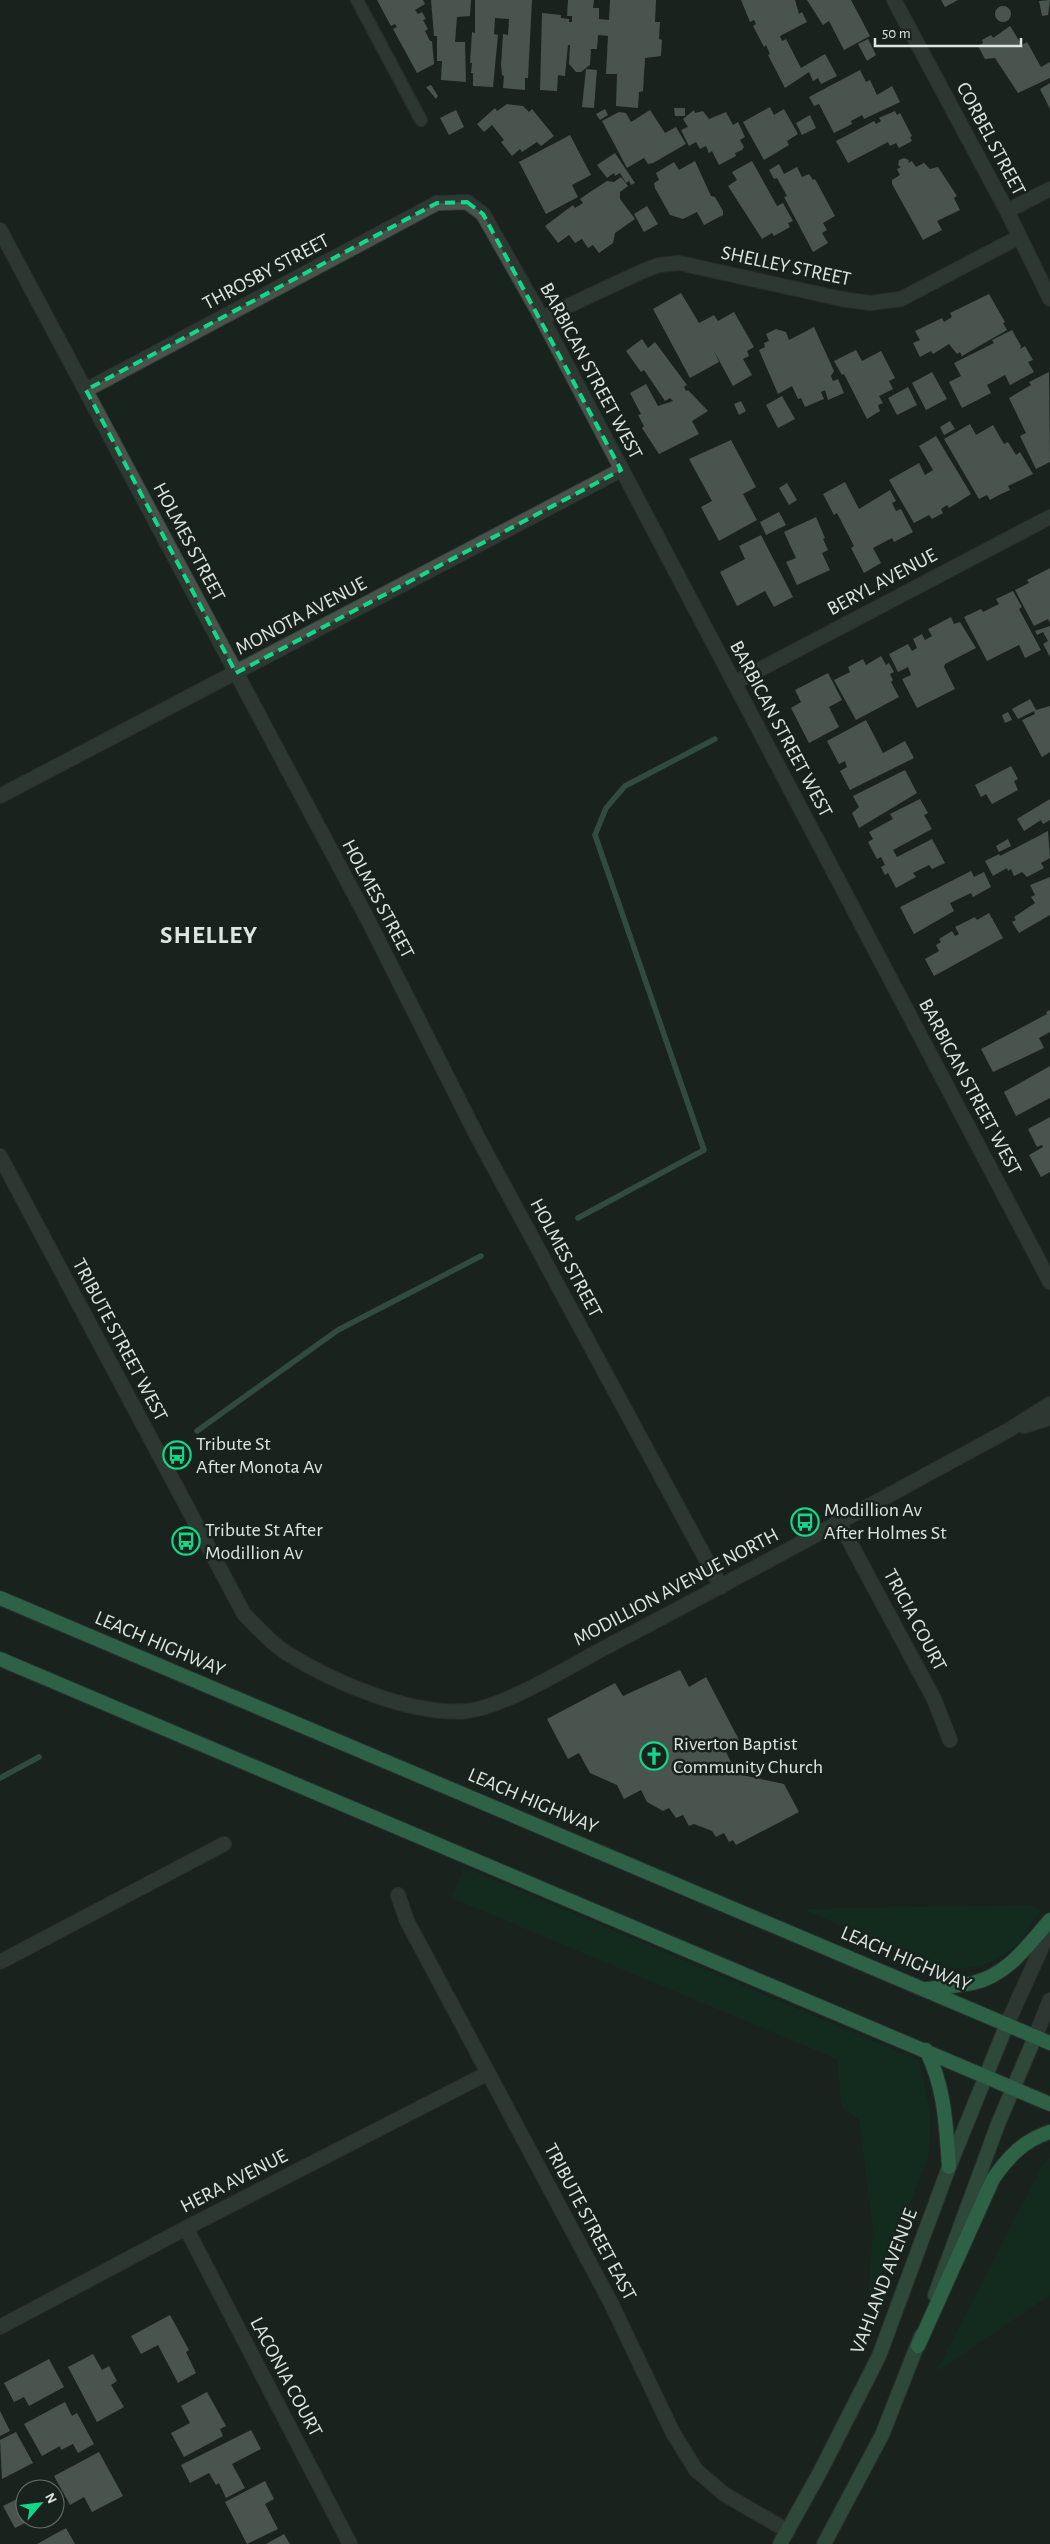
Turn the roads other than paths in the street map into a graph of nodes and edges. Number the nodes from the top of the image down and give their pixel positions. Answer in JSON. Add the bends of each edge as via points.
{"nodes":[{"id":1,"x":357,"y":0,"type":"edge"},
{"id":2,"x":894,"y":0,"type":"edge"},
{"id":3,"x":422,"y":120,"type":"dead end"},
{"id":4,"x":1050,"y":189,"type":"edge"},
{"id":5,"x":467,"y":202,"type":"joint"},
{"id":6,"x":1007,"y":211,"type":"junction"},
{"id":7,"x":0,"y":230,"type":"edge"},
{"id":8,"x":1019,"y":237,"type":"junction"},
{"id":9,"x":1050,"y":298,"type":"edge"},
{"id":10,"x":542,"y":318,"type":"junction"},
{"id":11,"x":86,"y":390,"type":"junction"},
{"id":12,"x":621,"y":470,"type":"junction"},
{"id":13,"x":1050,"y":517,"type":"edge"},
{"id":14,"x":236,"y":673,"type":"junction"},
{"id":15,"x":734,"y":683,"type":"junction"},
{"id":16,"x":0,"y":796,"type":"edge"},
{"id":17,"x":0,"y":1156,"type":"edge"},
{"id":18,"x":1050,"y":1282,"type":"edge"},
{"id":19,"x":1050,"y":1404,"type":"edge"},
{"id":20,"x":1050,"y":1418,"type":"edge"},
{"id":21,"x":1007,"y":1431,"type":"junction"},
{"id":22,"x":839,"y":1522,"type":"junction"},
{"id":23,"x":721,"y":1587,"type":"junction"},
{"id":24,"x":0,"y":1598,"type":"edge"},
{"id":25,"x":0,"y":1660,"type":"edge"},
{"id":26,"x":436,"y":1710,"type":"joint"},
{"id":27,"x":950,"y":1740,"type":"dead end"},
{"id":28,"x":224,"y":1844,"type":"dead end"},
{"id":29,"x":398,"y":1895,"type":"dead end"},
{"id":30,"x":1050,"y":1920,"type":"edge"},
{"id":31,"x":1050,"y":1929,"type":"edge"},
{"id":32,"x":0,"y":1962,"type":"edge"},
{"id":33,"x":926,"y":1989,"type":"junction"},
{"id":34,"x":1050,"y":2000,"type":"edge"},
{"id":35,"x":1007,"y":2024,"type":"junction"},
{"id":36,"x":1035,"y":2037,"type":"junction"},
{"id":37,"x":1050,"y":2043,"type":"edge"},
{"id":38,"x":926,"y":2050,"type":"junction"},
{"id":39,"x":488,"y":2073,"type":"junction"},
{"id":40,"x":985,"y":2076,"type":"junction"},
{"id":41,"x":1013,"y":2088,"type":"junction"},
{"id":42,"x":1050,"y":2104,"type":"edge"},
{"id":43,"x":1050,"y":2132,"type":"edge"},
{"id":44,"x":949,"y":2167,"type":"junction"},
{"id":45,"x":186,"y":2228,"type":"junction"},
{"id":46,"x":0,"y":2327,"type":"edge"},
{"id":47,"x":918,"y":2346,"type":"junction"},
{"id":48,"x":788,"y":2531,"type":"junction"},
{"id":49,"x":350,"y":2544,"type":"edge"},
{"id":50,"x":780,"y":2544,"type":"edge"},
{"id":51,"x":824,"y":2544,"type":"edge"}],
"edges":[{"from":1,"to":3,"type":"lane"},
{"from":2,"to":6,"type":"street","name":"CORBEL STREET"},
{"from":4,"to":6,"type":"street"},
{"from":5,"to":10,"type":"street","name":"BARBICAN STREET WEST","via":[[483,214]]},
{"from":5,"to":11,"type":"street","name":"THROSBY STREET","via":[[437,204]]},
{"from":6,"to":8,"type":"street","name":"CORBEL STREET"},
{"from":7,"to":11,"type":"street","name":"HOLMES STREET"},
{"from":8,"to":9,"type":"street","name":"CORBEL STREET"},
{"from":8,"to":10,"type":"street","name":"SHELLEY STREET","via":[[902,299],[870,303],[842,299],[679,263],[643,271]]},
{"from":10,"to":12,"type":"street","name":"BARBICAN STREET WEST"},
{"from":11,"to":14,"type":"street","name":"HOLMES STREET"},
{"from":12,"to":14,"type":"street","name":"MONOTA AVENUE"},
{"from":12,"to":15,"type":"street","name":"BARBICAN STREET WEST"},
{"from":13,"to":15,"type":"street","name":"BERYL AVENUE"},
{"from":14,"to":16,"type":"street","name":"MONOTA AVENUE"},
{"from":14,"to":23,"type":"street","name":"HOLMES STREET","via":[[367,918],[477,1136]]},
{"from":15,"to":18,"type":"street","name":"BARBICAN STREET WEST"},
{"from":17,"to":26,"type":"street","name":"TRIBUTE STREET WEST","via":[[244,1614],[286,1652],[348,1684],[403,1705]]},
{"from":19,"to":21,"type":"street","name":"MODILLION AVENUE NORTH"},
{"from":20,"to":21,"type":"street","name":"MODILLION AVENUE NORTH"},
{"from":21,"to":22,"type":"street","name":"MODILLION AVENUE NORTH"},
{"from":22,"to":23,"type":"street","name":"MODILLION AVENUE NORTH"},
{"from":22,"to":27,"type":"street","name":"TRICIA COURT","via":[[934,1699]]},
{"from":23,"to":26,"type":"street","name":"MODILLION AVENUE NORTH","via":[[491,1705],[468,1710]]},
{"from":24,"to":33,"type":"highway","name":"LEACH HIGHWAY"},
{"from":25,"to":38,"type":"highway"},
{"from":28,"to":32,"type":"street"},
{"from":29,"to":39,"type":"street","name":"TRIBUTE STREET EAST","via":[[408,1921]]},
{"from":30,"to":33,"type":"highway","via":[[1010,1965],[996,1975],[974,1983]]},
{"from":31,"to":35,"type":"street"},
{"from":33,"to":35,"type":"highway","name":"LEACH HIGHWAY"},
{"from":34,"to":36,"type":"street"},
{"from":35,"to":36,"type":"highway","name":"LEACH HIGHWAY"},
{"from":35,"to":40,"type":"main road","name":"VAHLAND AVENUE"},
{"from":36,"to":37,"type":"highway","name":"LEACH HIGHWAY"},
{"from":36,"to":41,"type":"main road"},
{"from":38,"to":40,"type":"highway"},
{"from":38,"to":44,"type":"highway","via":[[939,2079],[944,2104]]},
{"from":39,"to":45,"type":"street","name":"HERA AVENUE"},
{"from":39,"to":48,"type":"street","name":"TRIBUTE STREET EAST","via":[[611,2303],[673,2433],[696,2470],[724,2494]]},
{"from":40,"to":41,"type":"highway"},
{"from":40,"to":44,"type":"main road","name":"VAHLAND AVENUE"},
{"from":41,"to":42,"type":"highway"},
{"from":41,"to":47,"type":"main road"},
{"from":43,"to":47,"type":"highway","via":[[1024,2143],[993,2179]]},
{"from":44,"to":48,"type":"main road","name":"VAHLAND AVENUE","via":[[878,2356]]},
{"from":45,"to":46,"type":"street","name":"HERA AVENUE"},
{"from":45,"to":49,"type":"street","name":"LACONIA COURT"},
{"from":47,"to":51,"type":"main road","via":[[882,2435]]},
{"from":48,"to":50,"type":"main road","name":"VAHLAND AVENUE"}]}
